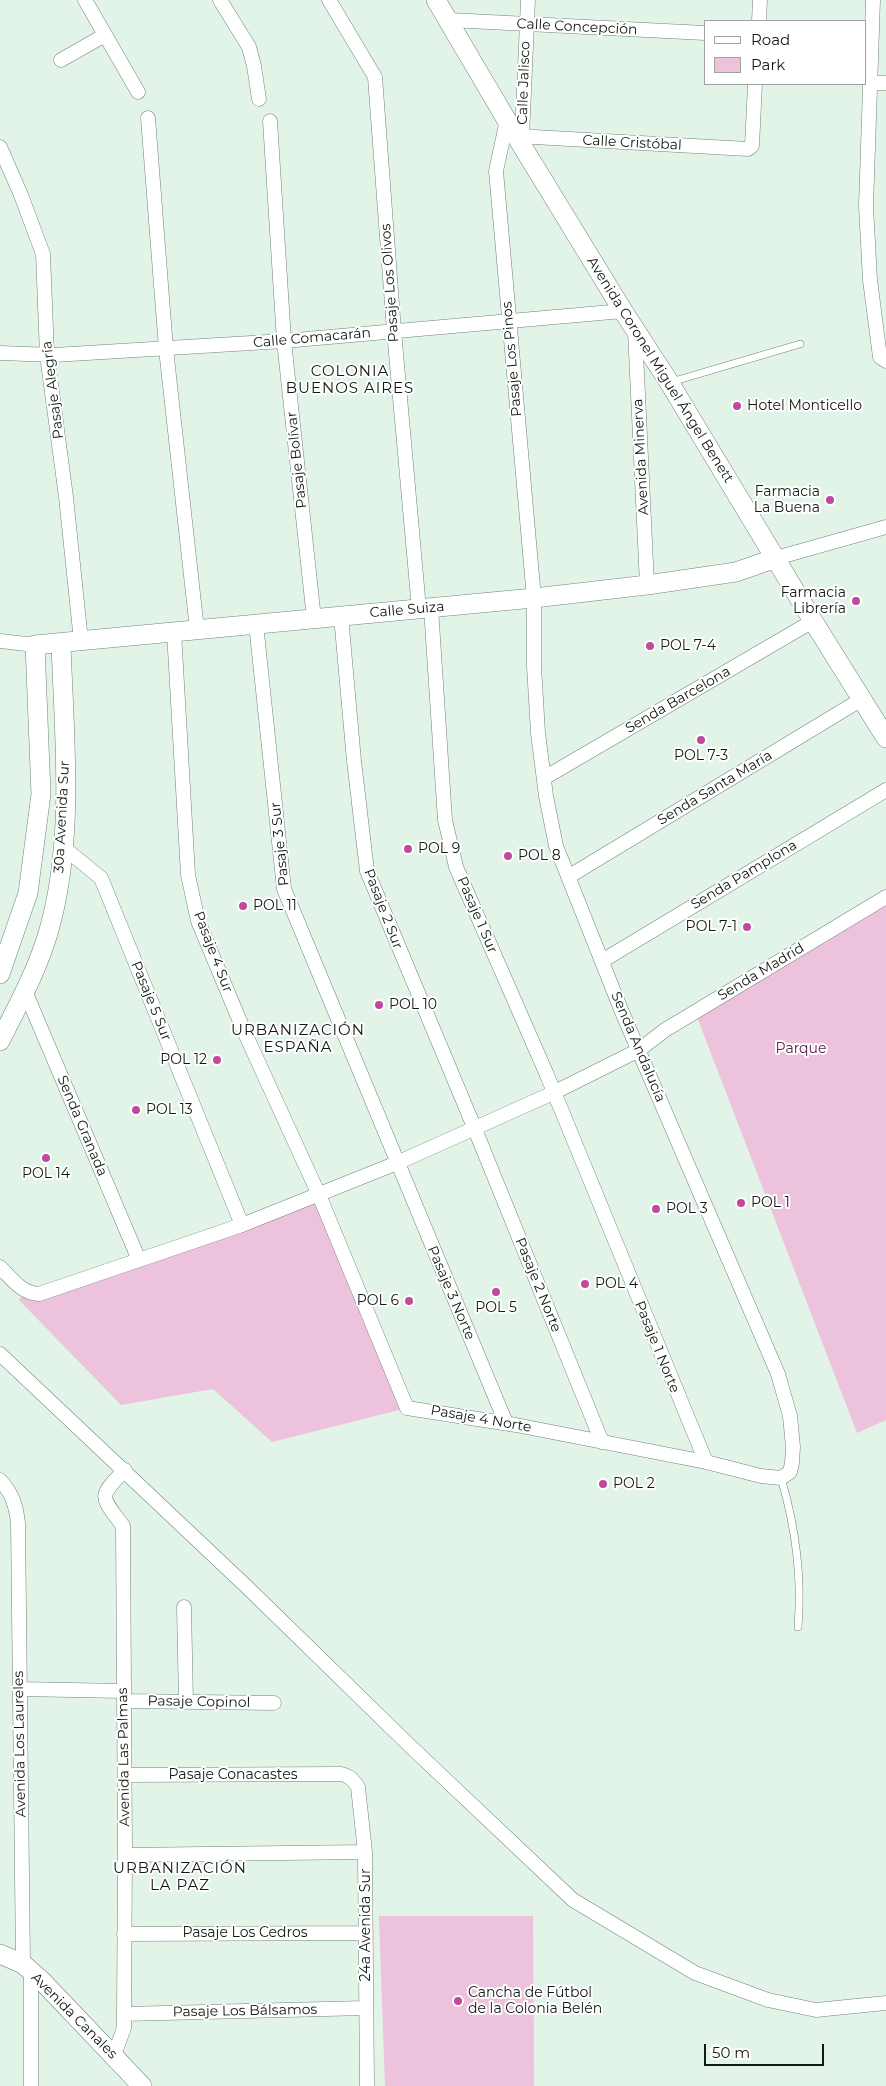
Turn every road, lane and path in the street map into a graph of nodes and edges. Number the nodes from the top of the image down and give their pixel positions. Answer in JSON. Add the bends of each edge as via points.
{"nodes":[{"id":1,"x":85,"y":0,"type":"edge"},
{"id":2,"x":220,"y":0,"type":"edge"},
{"id":3,"x":329,"y":0,"type":"edge"},
{"id":4,"x":436,"y":0,"type":"edge"},
{"id":5,"x":528,"y":0,"type":"edge"},
{"id":6,"x":760,"y":0,"type":"edge"},
{"id":7,"x":873,"y":0,"type":"edge"},
{"id":8,"x":449,"y":20,"type":"junction"},
{"id":9,"x":759,"y":20,"type":"edge"},
{"id":10,"x":527,"y":24,"type":"junction"},
{"id":11,"x":704,"y":34,"type":"edge"},
{"id":12,"x":106,"y":35,"type":"junction"},
{"id":13,"x":68,"y":72,"type":"dead end"},
{"id":14,"x":870,"y":83,"type":"junction"},
{"id":15,"x":886,"y":83,"type":"edge"},
{"id":16,"x":755,"y":85,"type":"edge"},
{"id":17,"x":138,"y":92,"type":"dead end"},
{"id":18,"x":259,"y":99,"type":"dead end"},
{"id":19,"x":148,"y":118,"type":"dead end"},
{"id":20,"x":270,"y":122,"type":"dead end"},
{"id":21,"x":515,"y":131,"type":"junction"},
{"id":22,"x":0,"y":147,"type":"edge"},
{"id":23,"x":623,"y":310,"type":"junction"},
{"id":24,"x":509,"y":321,"type":"junction"},
{"id":25,"x":635,"y":330,"type":"junction"},
{"id":26,"x":394,"y":331,"type":"junction"},
{"id":27,"x":284,"y":341,"type":"junction"},
{"id":28,"x":800,"y":344,"type":"dead end"},
{"id":29,"x":166,"y":348,"type":"junction"},
{"id":30,"x":0,"y":353,"type":"edge"},
{"id":31,"x":47,"y":355,"type":"junction"},
{"id":32,"x":886,"y":361,"type":"edge"},
{"id":33,"x":669,"y":382,"type":"junction"},
{"id":34,"x":886,"y":527,"type":"edge"},
{"id":35,"x":776,"y":558,"type":"junction"},
{"id":36,"x":647,"y":585,"type":"junction"},
{"id":37,"x":534,"y":598,"type":"junction"},
{"id":38,"x":425,"y":608,"type":"junction"},
{"id":39,"x":342,"y":616,"type":"junction"},
{"id":40,"x":314,"y":619,"type":"junction"},
{"id":41,"x":813,"y":621,"type":"junction"},
{"id":42,"x":256,"y":624,"type":"junction"},
{"id":43,"x":198,"y":630,"type":"junction"},
{"id":44,"x":174,"y":632,"type":"junction"},
{"id":45,"x":81,"y":641,"type":"junction"},
{"id":46,"x":0,"y":642,"type":"edge"},
{"id":47,"x":61,"y":643,"type":"junction"},
{"id":48,"x":35,"y":645,"type":"junction"},
{"id":49,"x":862,"y":699,"type":"junction"},
{"id":50,"x":886,"y":738,"type":"edge"},
{"id":51,"x":544,"y":778,"type":"junction"},
{"id":52,"x":886,"y":790,"type":"edge"},
{"id":53,"x":63,"y":847,"type":"junction"},
{"id":54,"x":568,"y":877,"type":"junction"},
{"id":55,"x":886,"y":897,"type":"edge"},
{"id":56,"x":15,"y":934,"type":"junction"},
{"id":57,"x":43,"y":947,"type":"junction"},
{"id":58,"x":602,"y":961,"type":"junction"},
{"id":59,"x":0,"y":974,"type":"edge"},
{"id":60,"x":25,"y":991,"type":"junction"},
{"id":61,"x":0,"y":1041,"type":"edge"},
{"id":62,"x":639,"y":1050,"type":"junction"},
{"id":63,"x":553,"y":1092,"type":"junction"},
{"id":64,"x":474,"y":1127,"type":"junction"},
{"id":65,"x":397,"y":1163,"type":"junction"},
{"id":66,"x":319,"y":1195,"type":"junction"},
{"id":67,"x":242,"y":1225,"type":"junction"},
{"id":68,"x":139,"y":1260,"type":"junction"},
{"id":69,"x":0,"y":1267,"type":"edge"},
{"id":70,"x":0,"y":1354,"type":"edge"},
{"id":71,"x":506,"y":1423,"type":"junction"},
{"id":72,"x":602,"y":1442,"type":"junction"},
{"id":73,"x":706,"y":1462,"type":"junction"},
{"id":74,"x":124,"y":1470,"type":"junction"},
{"id":75,"x":781,"y":1478,"type":"junction"},
{"id":76,"x":0,"y":1480,"type":"edge"},
{"id":77,"x":184,"y":1607,"type":"dead end"},
{"id":78,"x":798,"y":1627,"type":"dead end"},
{"id":79,"x":20,"y":1689,"type":"junction"},
{"id":80,"x":124,"y":1696,"type":"junction"},
{"id":81,"x":186,"y":1702,"type":"junction"},
{"id":82,"x":274,"y":1703,"type":"dead end"},
{"id":83,"x":341,"y":1774,"type":"joint"},
{"id":84,"x":124,"y":1776,"type":"junction"},
{"id":85,"x":365,"y":1852,"type":"junction"},
{"id":86,"x":125,"y":1855,"type":"junction"},
{"id":87,"x":366,"y":1933,"type":"junction"},
{"id":88,"x":124,"y":1934,"type":"junction"},
{"id":89,"x":0,"y":1954,"type":"edge"},
{"id":90,"x":27,"y":1968,"type":"junction"},
{"id":91,"x":886,"y":2003,"type":"edge"},
{"id":92,"x":366,"y":2008,"type":"junction"},
{"id":93,"x":124,"y":2014,"type":"junction"},
{"id":94,"x":114,"y":2055,"type":"junction"},
{"id":95,"x":138,"y":2084,"type":"edge"},
{"id":96,"x":31,"y":2086,"type":"edge"},
{"id":97,"x":367,"y":2086,"type":"edge"}],
"edges":[{"from":1,"to":12,"type":"street"},
{"from":2,"to":18,"type":"street","via":[[249,47]]},
{"from":3,"to":26,"type":"street","name":"Pasaje Los Olivos","via":[[375,76]]},
{"from":4,"to":8,"type":"street","name":"Avenida Coronel Miguel Ángel Benett"},
{"from":5,"to":10,"type":"street","name":"Calle Jalisco"},
{"from":6,"to":9,"type":"street"},
{"from":7,"to":14,"type":"street"},
{"from":8,"to":10,"type":"street","name":"Calle Concepción"},
{"from":8,"to":21,"type":"street","name":"Avenida Coronel Miguel Ángel Benett"},
{"from":10,"to":11,"type":"street","name":"Calle Concepción"},
{"from":10,"to":21,"type":"street","name":"Calle Jalisco"},
{"from":12,"to":13,"type":"street","via":[[59,56]]},
{"from":12,"to":17,"type":"street"},
{"from":14,"to":15,"type":"street"},
{"from":14,"to":32,"type":"street","via":[[867,241],[880,357]]},
{"from":16,"to":21,"type":"street","name":"Calle Cristóbal","via":[[752,146],[748,149]]},
{"from":19,"to":29,"type":"street"},
{"from":20,"to":27,"type":"street","name":"Pasaje Bolívar"},
{"from":21,"to":23,"type":"street","name":"Avenida Coronel Miguel Ángel Benett"},
{"from":21,"to":24,"type":"street","name":"Pasaje Los Pinos","via":[[496,172]]},
{"from":22,"to":31,"type":"street","name":"Pasaje Alegría","via":[[43,254]]},
{"from":23,"to":24,"type":"street","name":"Calle Comacarán"},
{"from":23,"to":25,"type":"street","name":"Avenida Coronel Miguel Ángel Benett"},
{"from":24,"to":26,"type":"street","name":"Calle Comacarán"},
{"from":24,"to":37,"type":"street","name":"Pasaje Los Pinos"},
{"from":25,"to":33,"type":"street","name":"Avenida Coronel Miguel Ángel Benett"},
{"from":25,"to":36,"type":"street","name":"Avenida Minerva"},
{"from":26,"to":27,"type":"street","name":"Calle Comacarán"},
{"from":26,"to":38,"type":"street","name":"Pasaje Los Olivos"},
{"from":27,"to":29,"type":"street","name":"Calle Comacarán"},
{"from":27,"to":40,"type":"street","name":"Pasaje Bolívar"},
{"from":28,"to":33,"type":"lane"},
{"from":29,"to":31,"type":"street","name":"Calle Comacarán"},
{"from":29,"to":43,"type":"street"},
{"from":30,"to":31,"type":"street","name":"Calle Comacarán"},
{"from":31,"to":45,"type":"street","name":"Pasaje Alegría"},
{"from":33,"to":35,"type":"street","name":"Avenida Coronel Miguel Ángel Benett"},
{"from":34,"to":35,"type":"street"},
{"from":35,"to":36,"type":"street","name":"Calle Suiza","via":[[736,572]]},
{"from":35,"to":41,"type":"street","name":"Avenida Coronel Miguel Ángel Benett"},
{"from":36,"to":37,"type":"street","name":"Calle Suiza"},
{"from":37,"to":38,"type":"street","name":"Calle Suiza"},
{"from":37,"to":51,"type":"street","name":"Senda Andalucía","via":[[535,685]]},
{"from":38,"to":39,"type":"street","name":"Calle Suiza"},
{"from":38,"to":63,"type":"street","name":"Pasaje 1 Sur","via":[[445,820],[456,867]]},
{"from":39,"to":40,"type":"street","name":"Calle Suiza"},
{"from":39,"to":64,"type":"street","name":"Pasaje 2 Sur","via":[[367,871]]},
{"from":40,"to":42,"type":"street","name":"Calle Suiza"},
{"from":41,"to":49,"type":"street","name":"Avenida Coronel Miguel Ángel Benett"},
{"from":41,"to":51,"type":"street","name":"Senda Barcelona"},
{"from":42,"to":43,"type":"street","name":"Calle Suiza"},
{"from":42,"to":65,"type":"street","name":"Pasaje 3 Sur","via":[[284,889]]},
{"from":43,"to":44,"type":"street","name":"Calle Suiza"},
{"from":44,"to":45,"type":"street","name":"Calle Suiza"},
{"from":44,"to":66,"type":"street","name":"Pasaje 4 Sur","via":[[188,875],[198,922]]},
{"from":45,"to":47,"type":"street","name":"Calle Suiza"},
{"from":46,"to":48,"type":"street"},
{"from":47,"to":48,"type":"street","name":"Calle Suiza"},
{"from":47,"to":53,"type":"street","name":"30a Avenida Sur","via":[[65,785]]},
{"from":48,"to":56,"type":"street","name":"30a Avenida Sur","via":[[41,794],[28,893]]},
{"from":49,"to":50,"type":"street","name":"Avenida Coronel Miguel Ángel Benett"},
{"from":49,"to":54,"type":"street","name":"Senda Santa María"},
{"from":51,"to":54,"type":"street","name":"Senda Andalucía","via":[[556,846]]},
{"from":52,"to":58,"type":"street","name":"Senda Pamplona"},
{"from":53,"to":57,"type":"street","name":"30a Avenida Sur","via":[[57,893]]},
{"from":53,"to":67,"type":"street","name":"Pasaje 5 Sur","via":[[101,878]]},
{"from":54,"to":58,"type":"street","name":"Senda Andalucía"},
{"from":55,"to":62,"type":"street","name":"Senda Madrid","via":[[665,1030]]},
{"from":56,"to":57,"type":"street"},
{"from":56,"to":59,"type":"street","name":"30a Avenida Sur"},
{"from":57,"to":60,"type":"street","name":"30a Avenida Sur"},
{"from":58,"to":62,"type":"street","name":"Senda Andalucía"},
{"from":60,"to":61,"type":"street","name":"30a Avenida Sur"},
{"from":60,"to":68,"type":"street","name":"Senda Granada"},
{"from":62,"to":63,"type":"street","name":"Senda Madrid"},
{"from":62,"to":75,"type":"street","name":"Senda Andalucía","via":[[778,1374],[790,1416],[792,1447],[790,1472]]},
{"from":63,"to":64,"type":"street","name":"Senda Madrid"},
{"from":63,"to":73,"type":"street","name":"Pasaje 1 Norte"},
{"from":64,"to":65,"type":"street","name":"Senda Madrid"},
{"from":64,"to":72,"type":"street","name":"Pasaje 2 Norte"},
{"from":65,"to":66,"type":"street","name":"Senda Madrid"},
{"from":65,"to":71,"type":"street","name":"Pasaje 3 Norte"},
{"from":66,"to":67,"type":"street","name":"Senda Madrid"},
{"from":66,"to":71,"type":"street","name":"Pasaje 4 Norte","via":[[407,1408]]},
{"from":67,"to":68,"type":"street","name":"Senda Madrid"},
{"from":68,"to":69,"type":"street","name":"Senda Madrid","via":[[39,1294],[21,1289]]},
{"from":70,"to":74,"type":"street"},
{"from":71,"to":72,"type":"street","name":"Pasaje 4 Norte"},
{"from":72,"to":73,"type":"street","name":"Pasaje 4 Norte"},
{"from":73,"to":75,"type":"street","name":"Pasaje 4 Norte"},
{"from":74,"to":80,"type":"street","name":"Avenida Las Palmas","via":[[107,1487],[105,1501],[123,1526]]},
{"from":74,"to":91,"type":"street","via":[[573,1900],[695,1973],[768,2000],[816,2010]]},
{"from":75,"to":78,"type":"lane","via":[[792,1516],[800,1603]]},
{"from":76,"to":79,"type":"street","name":"Avenida Los Laureles","via":[[10,1491],[17,1508]]},
{"from":77,"to":81,"type":"street"},
{"from":79,"to":80,"type":"street","name":"Pasaje Copinol"},
{"from":79,"to":90,"type":"street","name":"Avenida Los Laureles"},
{"from":80,"to":81,"type":"street","name":"Pasaje Copinol"},
{"from":80,"to":84,"type":"street","name":"Avenida Las Palmas"},
{"from":81,"to":82,"type":"street","name":"Pasaje Copinol"},
{"from":83,"to":84,"type":"street","name":"Pasaje Conacastes"},
{"from":83,"to":85,"type":"street","name":"24a Avenida Sur","via":[[347,1775],[358,1787]]},
{"from":84,"to":86,"type":"street","name":"Avenida Las Palmas"},
{"from":85,"to":86,"type":"street"},
{"from":85,"to":87,"type":"street","name":"24a Avenida Sur"},
{"from":86,"to":88,"type":"street","name":"Avenida Las Palmas"},
{"from":87,"to":88,"type":"street","name":"Pasaje Los Cedros"},
{"from":87,"to":92,"type":"street","name":"24a Avenida Sur"},
{"from":88,"to":93,"type":"street","name":"Avenida Las Palmas"},
{"from":89,"to":90,"type":"street","name":"Avenida Canales"},
{"from":90,"to":94,"type":"street","name":"Avenida Canales"},
{"from":90,"to":96,"type":"street","name":"Avenida Los Laureles"},
{"from":92,"to":93,"type":"street","name":"Pasaje Los Bálsamos"},
{"from":92,"to":97,"type":"street","name":"24a Avenida Sur"},
{"from":93,"to":94,"type":"street","name":"Avenida Las Palmas","via":[[124,2028]]},
{"from":94,"to":95,"type":"street","name":"Avenida Canales"}]}
